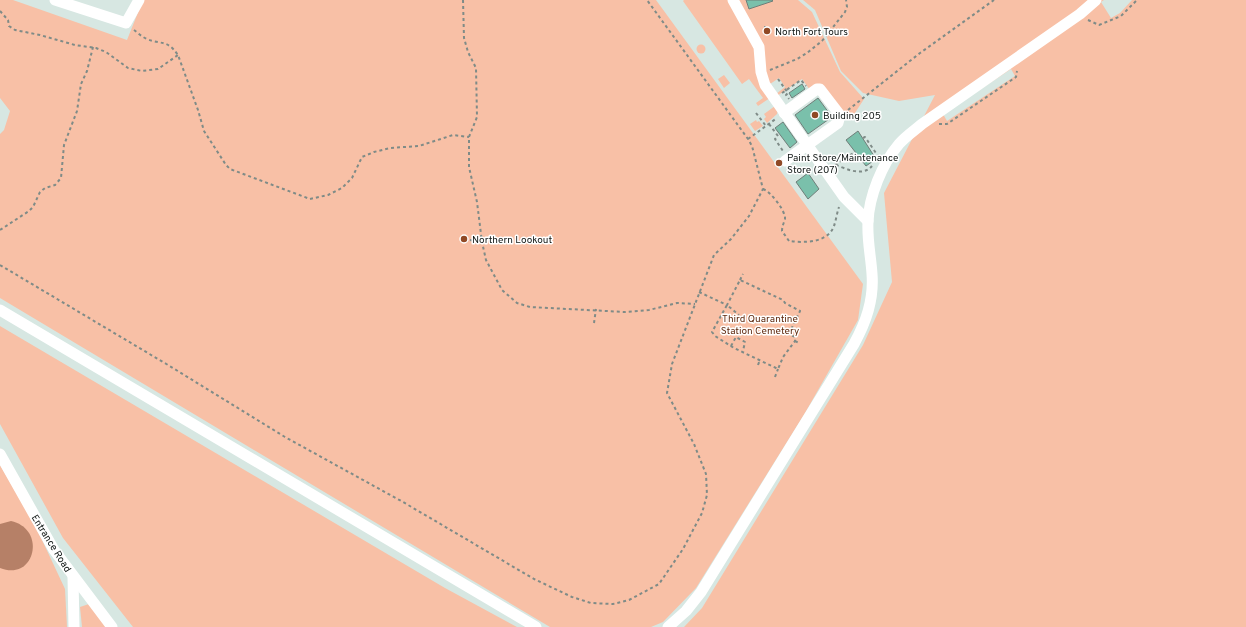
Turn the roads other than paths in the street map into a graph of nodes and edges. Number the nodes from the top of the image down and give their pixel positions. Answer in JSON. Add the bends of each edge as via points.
{"nodes":[{"id":1,"x":55,"y":0,"type":"edge"},
{"id":2,"x":139,"y":0,"type":"edge"},
{"id":3,"x":733,"y":0,"type":"edge"},
{"id":4,"x":1096,"y":0,"type":"edge"},
{"id":5,"x":784,"y":113,"type":"junction"},
{"id":6,"x":807,"y":145,"type":"junction"},
{"id":7,"x":787,"y":160,"type":"road end"},
{"id":8,"x":868,"y":221,"type":"junction"},
{"id":9,"x":0,"y":310,"type":"edge"},
{"id":10,"x":0,"y":454,"type":"edge"},
{"id":11,"x":72,"y":577,"type":"junction"},
{"id":12,"x":74,"y":627,"type":"edge"},
{"id":13,"x":112,"y":627,"type":"edge"},
{"id":14,"x":536,"y":627,"type":"edge"},
{"id":15,"x":668,"y":627,"type":"edge"}],
"edges":[{"from":1,"to":2,"type":"street","via":[[126,23]]},
{"from":3,"to":5,"type":"street","via":[[759,47],[765,85]]},
{"from":4,"to":8,"type":"street","via":[[1080,14],[922,124],[899,144],[877,184]]},
{"from":5,"to":6,"type":"street"},
{"from":5,"to":6,"type":"street","via":[[817,89],[823,91],[840,115],[840,119]]},
{"from":6,"to":7,"type":"street"},
{"from":6,"to":8,"type":"street","via":[[844,197]]},
{"from":8,"to":15,"type":"street","via":[[872,290],[864,324],[701,592],[686,611]]},
{"from":9,"to":14,"type":"street"},
{"from":10,"to":11,"type":"street","name":"Entrance Road"},
{"from":11,"to":12,"type":"street"},
{"from":11,"to":13,"type":"street","name":"Entrance Road"}]}
